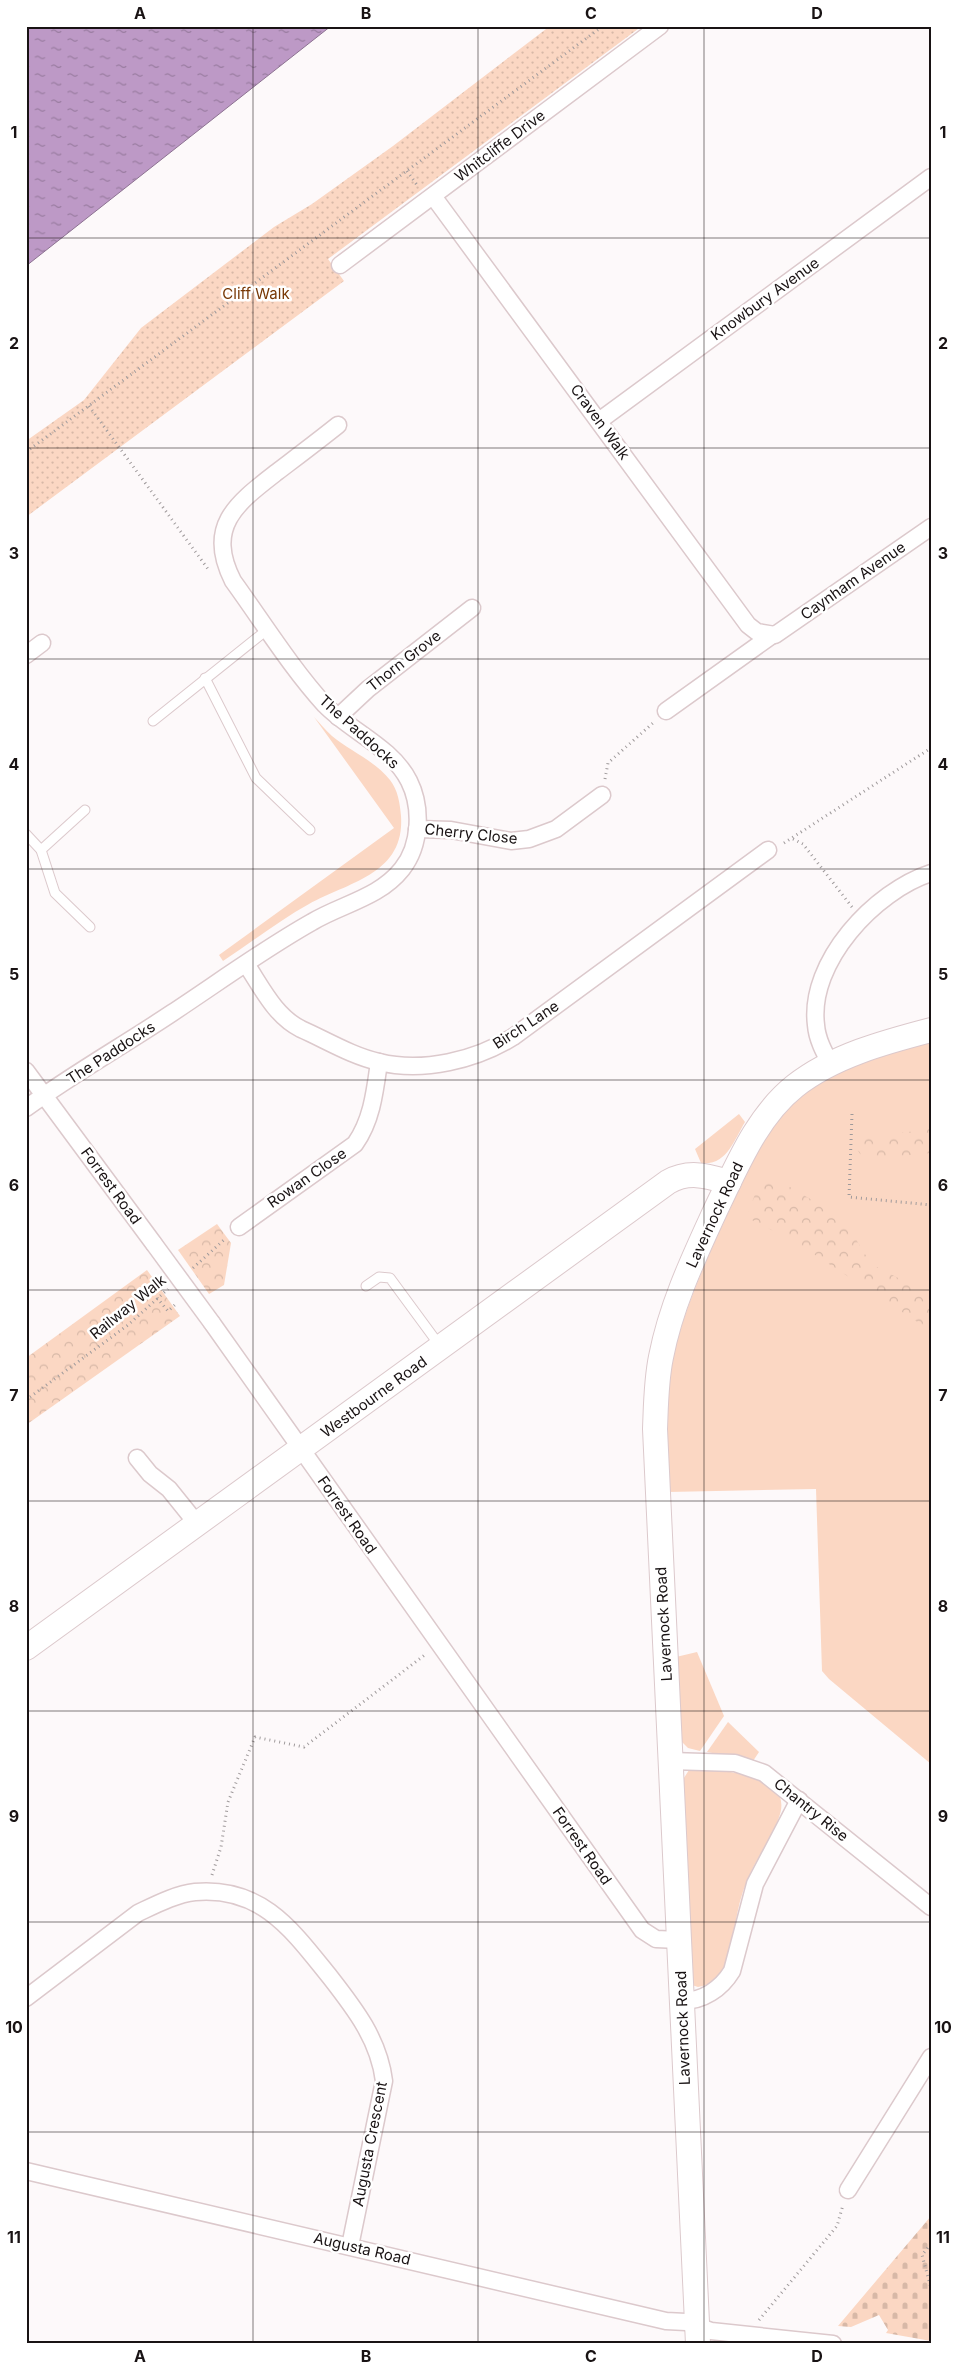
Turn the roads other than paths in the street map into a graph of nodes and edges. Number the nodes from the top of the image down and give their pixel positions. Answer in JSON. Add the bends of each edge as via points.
{"nodes":[{"id":1,"x":660,"y":26,"type":"edge"},
{"id":2,"x":931,"y":177,"type":"edge"},
{"id":3,"x":433,"y":196,"type":"junction"},
{"id":4,"x":340,"y":265,"type":"dead end"},
{"id":5,"x":599,"y":421,"type":"junction"},
{"id":6,"x":338,"y":425,"type":"dead end"},
{"id":7,"x":931,"y":527,"type":"edge"},
{"id":8,"x":472,"y":608,"type":"dead end"},
{"id":9,"x":268,"y":630,"type":"junction"},
{"id":10,"x":773,"y":635,"type":"junction"},
{"id":11,"x":42,"y":643,"type":"dead end"},
{"id":12,"x":26,"y":655,"type":"edge"},
{"id":13,"x":206,"y":678,"type":"junction"},
{"id":14,"x":666,"y":711,"type":"road end"},
{"id":15,"x":338,"y":716,"type":"junction"},
{"id":16,"x":153,"y":721,"type":"dead end"},
{"id":17,"x":602,"y":795,"type":"road end"},
{"id":18,"x":85,"y":810,"type":"dead end"},
{"id":19,"x":417,"y":829,"type":"junction"},
{"id":20,"x":310,"y":830,"type":"dead end"},
{"id":21,"x":26,"y":834,"type":"edge"},
{"id":22,"x":42,"y":850,"type":"junction"},
{"id":23,"x":768,"y":850,"type":"road end"},
{"id":24,"x":931,"y":873,"type":"edge"},
{"id":25,"x":90,"y":927,"type":"dead end"},
{"id":26,"x":246,"y":964,"type":"junction"},
{"id":27,"x":931,"y":1030,"type":"edge"},
{"id":28,"x":379,"y":1062,"type":"junction"},
{"id":29,"x":831,"y":1064,"type":"junction"},
{"id":30,"x":26,"y":1071,"type":"edge"},
{"id":31,"x":45,"y":1096,"type":"junction"},
{"id":32,"x":26,"y":1108,"type":"edge"},
{"id":33,"x":729,"y":1182,"type":"junction"},
{"id":34,"x":238,"y":1227,"type":"road end"},
{"id":35,"x":366,"y":1286,"type":"dead end"},
{"id":36,"x":442,"y":1348,"type":"junction"},
{"id":37,"x":301,"y":1450,"type":"junction"},
{"id":38,"x":137,"y":1458,"type":"dead end"},
{"id":39,"x":198,"y":1524,"type":"junction"},
{"id":40,"x":26,"y":1648,"type":"edge"},
{"id":41,"x":671,"y":1761,"type":"junction"},
{"id":42,"x":799,"y":1800,"type":"junction"},
{"id":43,"x":931,"y":1907,"type":"edge"},
{"id":44,"x":679,"y":1940,"type":"junction"},
{"id":45,"x":26,"y":1998,"type":"edge"},
{"id":46,"x":682,"y":2001,"type":"junction"},
{"id":47,"x":931,"y":2057,"type":"edge"},
{"id":48,"x":26,"y":2172,"type":"edge"},
{"id":49,"x":848,"y":2190,"type":"road end"},
{"id":50,"x":350,"y":2246,"type":"junction"},
{"id":51,"x":698,"y":2335,"type":"edge"},
{"id":52,"x":833,"y":2344,"type":"edge"}],
"edges":[{"from":1,"to":3,"type":"street","name":"Whitcliffe Drive"},
{"from":2,"to":5,"type":"street","name":"Knowbury Avenue"},
{"from":3,"to":4,"type":"street","name":"Whitcliffe Drive"},
{"from":3,"to":5,"type":"street","name":"Craven Walk"},
{"from":5,"to":10,"type":"street","name":"Craven Walk","via":[[748,625],[757,632]]},
{"from":6,"to":9,"type":"street","name":"The Paddocks","via":[[242,500],[233,510],[223,537],[222,550],[232,582]]},
{"from":7,"to":10,"type":"street","name":"Caynham Avenue"},
{"from":8,"to":15,"type":"street","name":"Thorn Grove"},
{"from":9,"to":13,"type":"lane"},
{"from":9,"to":15,"type":"street","name":"The Paddocks","via":[[316,694]]},
{"from":10,"to":14,"type":"street","name":"Caynham Avenue"},
{"from":11,"to":12,"type":"street"},
{"from":13,"to":16,"type":"lane"},
{"from":13,"to":20,"type":"lane","via":[[256,778]]},
{"from":15,"to":19,"type":"street","name":"The Paddocks","via":[[398,765],[408,779],[415,795]]},
{"from":17,"to":19,"type":"street","name":"Cherry Close","via":[[556,829],[529,840],[511,841],[451,830]]},
{"from":18,"to":22,"type":"lane"},
{"from":19,"to":26,"type":"street","name":"The Paddocks","via":[[410,857],[393,879],[366,898],[312,921]]},
{"from":21,"to":22,"type":"lane"},
{"from":22,"to":25,"type":"lane","via":[[55,893]]},
{"from":23,"to":28,"type":"street","name":"Birch Lane","via":[[500,1045],[437,1064],[415,1066]]},
{"from":24,"to":29,"type":"street","via":[[898,887],[884,898],[861,919],[840,944],[831,961],[817,1002],[817,1032]]},
{"from":26,"to":28,"type":"street","name":"Birch Lane","via":[[279,1014],[289,1023]]},
{"from":26,"to":31,"type":"street","name":"The Paddocks"},
{"from":27,"to":29,"type":"main road","name":"Lavernock Road"},
{"from":28,"to":34,"type":"street","name":"Rowan Close","via":[[370,1115],[355,1144]]},
{"from":29,"to":33,"type":"main road","name":"Lavernock Road","via":[[781,1099],[755,1133]]},
{"from":30,"to":31,"type":"street","name":"Forrest Road"},
{"from":31,"to":32,"type":"street","name":"The Paddocks"},
{"from":31,"to":37,"type":"street","name":"Forrest Road","bridge":true},
{"from":33,"to":36,"type":"main road","name":"Westbourne Road","via":[[695,1174],[685,1174],[668,1182]]},
{"from":33,"to":41,"type":"main road","name":"Lavernock Road","via":[[679,1293],[658,1372],[655,1429]]},
{"from":35,"to":36,"type":"lane","via":[[380,1278],[390,1278]]},
{"from":36,"to":37,"type":"main road","name":"Westbourne Road"},
{"from":37,"to":39,"type":"main road","name":"Westbourne Road"},
{"from":37,"to":44,"type":"street","name":"Forrest Road","via":[[642,1930],[656,1939]]},
{"from":38,"to":39,"type":"street"},
{"from":39,"to":40,"type":"main road","name":"Westbourne Road"},
{"from":41,"to":42,"type":"street","name":"Chantry Rise","via":[[727,1762],[750,1767],[764,1773]]},
{"from":41,"to":44,"type":"main road","name":"Lavernock Road"},
{"from":42,"to":43,"type":"street","name":"Chantry Rise"},
{"from":42,"to":46,"type":"street","via":[[755,1884],[732,1971],[708,1994],[693,2001]]},
{"from":44,"to":46,"type":"main road","name":"Lavernock Road"},
{"from":45,"to":50,"type":"street","name":"Augusta Crescent","via":[[138,1913],[194,1892],[242,1897],[270,1910],[295,1935],[361,2018],[381,2061],[384,2081]]},
{"from":46,"to":51,"type":"main road","name":"Lavernock Road"},
{"from":47,"to":49,"type":"street"},
{"from":48,"to":50,"type":"street","name":"Augusta Road"},
{"from":50,"to":51,"type":"street","name":"Augusta Road","via":[[666,2321],[686,2322]]},
{"from":51,"to":52,"type":"street","name":"Augusta Road","via":[[711,2331]]}]}
